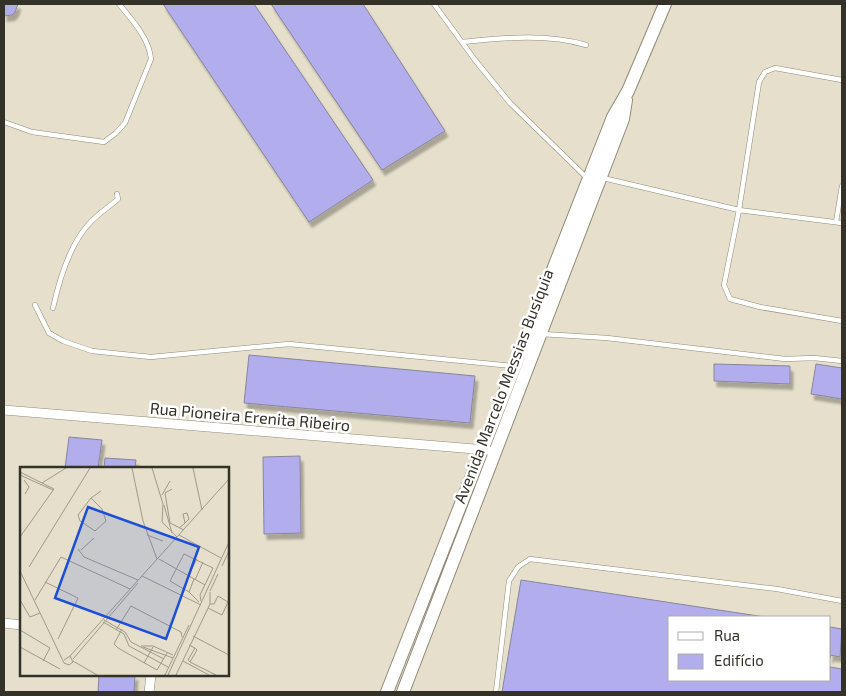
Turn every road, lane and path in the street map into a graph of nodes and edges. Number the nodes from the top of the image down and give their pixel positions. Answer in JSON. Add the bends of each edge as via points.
{"nodes":[{"id":1,"x":119,"y":4,"type":"edge"},
{"id":2,"x":434,"y":4,"type":"edge"},
{"id":3,"x":665,"y":4,"type":"edge"},
{"id":4,"x":462,"y":42,"type":"junction"},
{"id":5,"x":586,"y":45,"type":"dead end"},
{"id":6,"x":842,"y":80,"type":"edge"},
{"id":7,"x":4,"y":122,"type":"edge"},
{"id":8,"x":594,"y":179,"type":"junction"},
{"id":9,"x":842,"y":186,"type":"edge"},
{"id":10,"x":117,"y":194,"type":"dead end"},
{"id":11,"x":739,"y":210,"type":"junction"},
{"id":12,"x":836,"y":222,"type":"junction"},
{"id":13,"x":842,"y":223,"type":"edge"},
{"id":14,"x":35,"y":305,"type":"dead end"},
{"id":15,"x":53,"y":308,"type":"dead end"},
{"id":16,"x":842,"y":321,"type":"edge"},
{"id":17,"x":534,"y":334,"type":"junction"},
{"id":18,"x":842,"y":361,"type":"edge"},
{"id":19,"x":514,"y":366,"type":"junction"},
{"id":20,"x":4,"y":410,"type":"edge"},
{"id":21,"x":481,"y":450,"type":"junction"},
{"id":22,"x":494,"y":451,"type":"junction"},
{"id":23,"x":842,"y":601,"type":"edge"},
{"id":24,"x":4,"y":623,"type":"edge"},
{"id":25,"x":20,"y":625,"type":"edge"},
{"id":26,"x":151,"y":676,"type":"edge"},
{"id":27,"x":149,"y":692,"type":"edge"},
{"id":28,"x":387,"y":692,"type":"edge"},
{"id":29,"x":403,"y":692,"type":"edge"},
{"id":30,"x":496,"y":692,"type":"edge"}],
"edges":[{"from":1,"to":7,"type":"lane","via":[[138,27],[150,49],[151,59],[126,123],[104,142],[32,132]]},
{"from":2,"to":4,"type":"lane"},
{"from":3,"to":8,"type":"street","name":"Avenida Marcelo Messias Busíquia","via":[[628,91],[623,120]]},
{"from":4,"to":5,"type":"lane","via":[[566,39]]},
{"from":4,"to":8,"type":"lane","via":[[510,102]]},
{"from":6,"to":11,"type":"lane","via":[[775,68],[765,72],[759,82]]},
{"from":8,"to":11,"type":"lane"},
{"from":8,"to":17,"type":"street","name":"Avenida Marcelo Messias Busíquia"},
{"from":9,"to":12,"type":"lane"},
{"from":10,"to":15,"type":"lane","via":[[118,199],[87,226],[73,249]]},
{"from":11,"to":12,"type":"lane"},
{"from":11,"to":16,"type":"lane","via":[[724,285],[730,299]]},
{"from":12,"to":13,"type":"lane"},
{"from":14,"to":19,"type":"lane","via":[[49,334],[92,350],[151,357],[289,344]]},
{"from":17,"to":18,"type":"lane","via":[[607,338],[785,360],[814,358]]},
{"from":17,"to":19,"type":"street","name":"Avenida Marcelo Messias Busíquia"},
{"from":17,"to":22,"type":"street","name":"Avenida Marcelo Messias Busíquia"},
{"from":19,"to":21,"type":"street","name":"Avenida Marcelo Messias Busíquia"},
{"from":20,"to":21,"type":"street","name":"Rua Pioneira Erenita Ribeiro"},
{"from":21,"to":22,"type":"street","name":"Rua Pioneira Erenita Ribeiro"},
{"from":21,"to":28,"type":"street","name":"Avenida Marcelo Messias Busíquia"},
{"from":22,"to":29,"type":"street","name":"Avenida Marcelo Messias Busíquia"},
{"from":23,"to":30,"type":"lane","via":[[777,589],[530,559],[518,567],[509,581]]},
{"from":24,"to":25,"type":"street"},
{"from":26,"to":27,"type":"street"}]}
